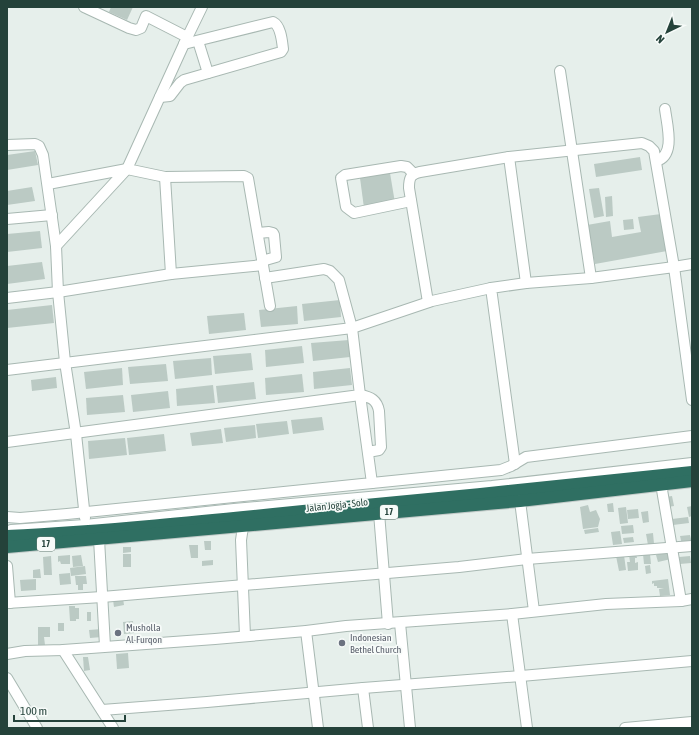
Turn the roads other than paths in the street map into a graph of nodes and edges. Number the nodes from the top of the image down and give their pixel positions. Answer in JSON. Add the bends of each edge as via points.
{"nodes":[{"id":1,"x":84,"y":7,"type":"edge"},
{"id":2,"x":202,"y":7,"type":"edge"},
{"id":3,"x":102,"y":11,"type":"edge"},
{"id":4,"x":148,"y":12,"type":"edge"},
{"id":5,"x":185,"y":41,"type":"junction"},
{"id":6,"x":198,"y":41,"type":"junction"},
{"id":7,"x":560,"y":71,"type":"dead end"},
{"id":8,"x":208,"y":73,"type":"junction"},
{"id":9,"x":160,"y":97,"type":"junction"},
{"id":10,"x":665,"y":110,"type":"dead end"},
{"id":11,"x":7,"y":146,"type":"edge"},
{"id":12,"x":571,"y":150,"type":"junction"},
{"id":13,"x":509,"y":158,"type":"junction"},
{"id":14,"x":656,"y":160,"type":"junction"},
{"id":15,"x":127,"y":169,"type":"junction"},
{"id":16,"x":414,"y":174,"type":"junction"},
{"id":17,"x":165,"y":177,"type":"junction"},
{"id":18,"x":48,"y":184,"type":"junction"},
{"id":19,"x":411,"y":201,"type":"junction"},
{"id":20,"x":52,"y":214,"type":"junction"},
{"id":21,"x":7,"y":220,"type":"edge"},
{"id":22,"x":258,"y":233,"type":"junction"},
{"id":23,"x":56,"y":246,"type":"junction"},
{"id":24,"x":263,"y":263,"type":"junction"},
{"id":25,"x":692,"y":264,"type":"edge"},
{"id":26,"x":674,"y":267,"type":"junction"},
{"id":27,"x":171,"y":274,"type":"junction"},
{"id":28,"x":265,"y":278,"type":"junction"},
{"id":29,"x":591,"y":278,"type":"junction"},
{"id":30,"x":526,"y":283,"type":"junction"},
{"id":31,"x":491,"y":288,"type":"junction"},
{"id":32,"x":58,"y":292,"type":"junction"},
{"id":33,"x":7,"y":298,"type":"edge"},
{"id":34,"x":428,"y":302,"type":"junction"},
{"id":35,"x":270,"y":306,"type":"dead end"},
{"id":36,"x":352,"y":328,"type":"junction"},
{"id":37,"x":65,"y":362,"type":"junction"},
{"id":38,"x":7,"y":370,"type":"edge"},
{"id":39,"x":360,"y":395,"type":"junction"},
{"id":40,"x":692,"y":400,"type":"edge"},
{"id":41,"x":76,"y":434,"type":"junction"},
{"id":42,"x":692,"y":436,"type":"edge"},
{"id":43,"x":7,"y":442,"type":"edge"},
{"id":44,"x":368,"y":452,"type":"junction"},
{"id":45,"x":692,"y":463,"type":"edge"},
{"id":46,"x":515,"y":464,"type":"junction"},
{"id":47,"x":692,"y":472,"type":"edge"},
{"id":48,"x":692,"y":481,"type":"edge"},
{"id":49,"x":372,"y":483,"type":"junction"},
{"id":50,"x":660,"y":484,"type":"junction"},
{"id":51,"x":517,"y":492,"type":"junction"},
{"id":52,"x":84,"y":512,"type":"junction"},
{"id":53,"x":379,"y":513,"type":"junction"},
{"id":54,"x":7,"y":517,"type":"edge"},
{"id":55,"x":243,"y":527,"type":"junction"},
{"id":56,"x":7,"y":530,"type":"edge"},
{"id":57,"x":85,"y":532,"type":"junction"},
{"id":58,"x":7,"y":536,"type":"edge"},
{"id":59,"x":99,"y":539,"type":"junction"},
{"id":60,"x":692,"y":546,"type":"edge"},
{"id":61,"x":7,"y":547,"type":"edge"},
{"id":62,"x":672,"y":548,"type":"junction"},
{"id":63,"x":527,"y":559,"type":"junction"},
{"id":64,"x":7,"y":566,"type":"edge"},
{"id":65,"x":385,"y":573,"type":"junction"},
{"id":66,"x":243,"y":585,"type":"junction"},
{"id":67,"x":102,"y":597,"type":"junction"},
{"id":68,"x":692,"y":599,"type":"edge"},
{"id":69,"x":681,"y":601,"type":"junction"},
{"id":70,"x":9,"y":603,"type":"edge"},
{"id":71,"x":534,"y":611,"type":"junction"},
{"id":72,"x":512,"y":614,"type":"junction"},
{"id":73,"x":400,"y":623,"type":"junction"},
{"id":74,"x":388,"y":624,"type":"junction"},
{"id":75,"x":306,"y":631,"type":"junction"},
{"id":76,"x":245,"y":636,"type":"junction"},
{"id":77,"x":105,"y":646,"type":"junction"},
{"id":78,"x":63,"y":650,"type":"junction"},
{"id":79,"x":7,"y":654,"type":"edge"},
{"id":80,"x":692,"y":661,"type":"edge"},
{"id":81,"x":521,"y":676,"type":"junction"},
{"id":82,"x":7,"y":678,"type":"edge"},
{"id":83,"x":407,"y":684,"type":"junction"},
{"id":84,"x":363,"y":688,"type":"junction"},
{"id":85,"x":314,"y":692,"type":"junction"},
{"id":86,"x":102,"y":710,"type":"junction"},
{"id":87,"x":692,"y":722,"type":"edge"},
{"id":88,"x":37,"y":728,"type":"edge"},
{"id":89,"x":113,"y":728,"type":"edge"},
{"id":90,"x":318,"y":728,"type":"edge"},
{"id":91,"x":368,"y":728,"type":"edge"},
{"id":92,"x":410,"y":728,"type":"edge"},
{"id":93,"x":526,"y":728,"type":"edge"},
{"id":94,"x":625,"y":728,"type":"edge"}],
"edges":[{"from":1,"to":3,"type":"street"},
{"from":2,"to":5,"type":"street"},
{"from":3,"to":4,"type":"street","via":[[136,30],[141,28]]},
{"from":4,"to":5,"type":"street"},
{"from":5,"to":6,"type":"street"},
{"from":5,"to":9,"type":"street"},
{"from":6,"to":8,"type":"street"},
{"from":6,"to":8,"type":"street","via":[[273,22],[279,28],[283,49],[281,52]]},
{"from":7,"to":12,"type":"street"},
{"from":8,"to":9,"type":"street","via":[[182,81],[170,96]]},
{"from":9,"to":15,"type":"street"},
{"from":10,"to":14,"type":"street","via":[[669,145],[666,155]]},
{"from":11,"to":18,"type":"street","via":[[38,146],[43,155]]},
{"from":12,"to":13,"type":"street"},
{"from":12,"to":14,"type":"street","via":[[642,143],[654,152]]},
{"from":12,"to":29,"type":"street"},
{"from":13,"to":16,"type":"street"},
{"from":13,"to":30,"type":"street"},
{"from":14,"to":26,"type":"street"},
{"from":15,"to":17,"type":"street"},
{"from":15,"to":18,"type":"street"},
{"from":15,"to":23,"type":"street"},
{"from":16,"to":19,"type":"street","via":[[409,181]]},
{"from":16,"to":19,"type":"street","via":[[407,167],[401,166],[345,175],[341,178],[346,208],[354,213]]},
{"from":17,"to":22,"type":"street","via":[[247,176]]},
{"from":17,"to":27,"type":"street"},
{"from":18,"to":20,"type":"street"},
{"from":19,"to":34,"type":"street"},
{"from":20,"to":21,"type":"street"},
{"from":20,"to":23,"type":"street"},
{"from":22,"to":24,"type":"street"},
{"from":22,"to":24,"type":"street","via":[[269,232],[274,235],[276,257]]},
{"from":23,"to":32,"type":"street"},
{"from":24,"to":27,"type":"street"},
{"from":24,"to":28,"type":"street"},
{"from":25,"to":26,"type":"street"},
{"from":26,"to":29,"type":"street"},
{"from":26,"to":40,"type":"street"},
{"from":27,"to":32,"type":"street"},
{"from":28,"to":35,"type":"street"},
{"from":28,"to":36,"type":"street","via":[[324,268],[330,271],[339,280]]},
{"from":29,"to":30,"type":"street"},
{"from":30,"to":31,"type":"street"},
{"from":31,"to":34,"type":"street"},
{"from":31,"to":46,"type":"street"},
{"from":32,"to":33,"type":"street"},
{"from":32,"to":37,"type":"street"},
{"from":34,"to":36,"type":"street"},
{"from":36,"to":37,"type":"street"},
{"from":36,"to":39,"type":"street"},
{"from":37,"to":38,"type":"street"},
{"from":37,"to":41,"type":"street"},
{"from":39,"to":41,"type":"street"},
{"from":39,"to":44,"type":"street"},
{"from":39,"to":44,"type":"street","via":[[374,399],[379,411],[381,447],[379,450]]},
{"from":41,"to":43,"type":"street"},
{"from":41,"to":52,"type":"street"},
{"from":42,"to":46,"type":"street","via":[[526,457]]},
{"from":44,"to":49,"type":"street"},
{"from":45,"to":51,"type":"street"},
{"from":46,"to":49,"type":"street","via":[[500,470]]},
{"from":47,"to":51,"type":"highway","name":"Jalan Jogja - Solo","number":"17"},
{"from":48,"to":50,"type":"highway","name":"Jalan Jogja - Solo","number":"17"},
{"from":49,"to":52,"type":"street"},
{"from":50,"to":51,"type":"highway","name":"Jalan Jogja - Solo","number":"17"},
{"from":50,"to":62,"type":"street"},
{"from":51,"to":53,"type":"highway","name":"Jalan Jogja - Solo","number":"17"},
{"from":51,"to":57,"type":"highway","name":"Jalan Jogja - Solo","number":"17","via":[[113,525]]},
{"from":51,"to":63,"type":"street"},
{"from":52,"to":54,"type":"street"},
{"from":52,"to":57,"type":"street"},
{"from":53,"to":55,"type":"highway","name":"Jalan Jogja - Solo","number":"17"},
{"from":53,"to":65,"type":"street"},
{"from":55,"to":59,"type":"highway","name":"Jalan Jogja - Solo","number":"17"},
{"from":55,"to":66,"type":"street"},
{"from":56,"to":57,"type":"street"},
{"from":57,"to":58,"type":"highway","name":"Jalan Jogja - Solo","number":"17"},
{"from":57,"to":59,"type":"highway","name":"Jalan Jogja - Solo","number":"17"},
{"from":57,"to":61,"type":"highway","name":"Jalan Jogja - Solo","number":"17"},
{"from":59,"to":67,"type":"street"},
{"from":60,"to":62,"type":"street"},
{"from":62,"to":63,"type":"street"},
{"from":62,"to":69,"type":"street"},
{"from":63,"to":65,"type":"street"},
{"from":63,"to":71,"type":"street"},
{"from":64,"to":70,"type":"street"},
{"from":65,"to":66,"type":"street"},
{"from":65,"to":74,"type":"street"},
{"from":66,"to":67,"type":"street"},
{"from":66,"to":76,"type":"street"},
{"from":67,"to":70,"type":"street"},
{"from":67,"to":77,"type":"street"},
{"from":68,"to":69,"type":"street"},
{"from":69,"to":71,"type":"street","via":[[606,604]]},
{"from":71,"to":72,"type":"street"},
{"from":72,"to":73,"type":"street"},
{"from":72,"to":81,"type":"street"},
{"from":73,"to":74,"type":"street"},
{"from":73,"to":83,"type":"street"},
{"from":74,"to":75,"type":"street"},
{"from":75,"to":76,"type":"street"},
{"from":75,"to":85,"type":"street"},
{"from":76,"to":77,"type":"street"},
{"from":77,"to":78,"type":"street"},
{"from":78,"to":79,"type":"street"},
{"from":78,"to":86,"type":"street"},
{"from":80,"to":81,"type":"street"},
{"from":81,"to":83,"type":"street"},
{"from":81,"to":93,"type":"street"},
{"from":82,"to":88,"type":"street"},
{"from":83,"to":84,"type":"street"},
{"from":83,"to":92,"type":"street"},
{"from":84,"to":85,"type":"street"},
{"from":84,"to":91,"type":"street"},
{"from":85,"to":86,"type":"street"},
{"from":85,"to":90,"type":"street"},
{"from":86,"to":89,"type":"street"},
{"from":87,"to":94,"type":"street"}]}
